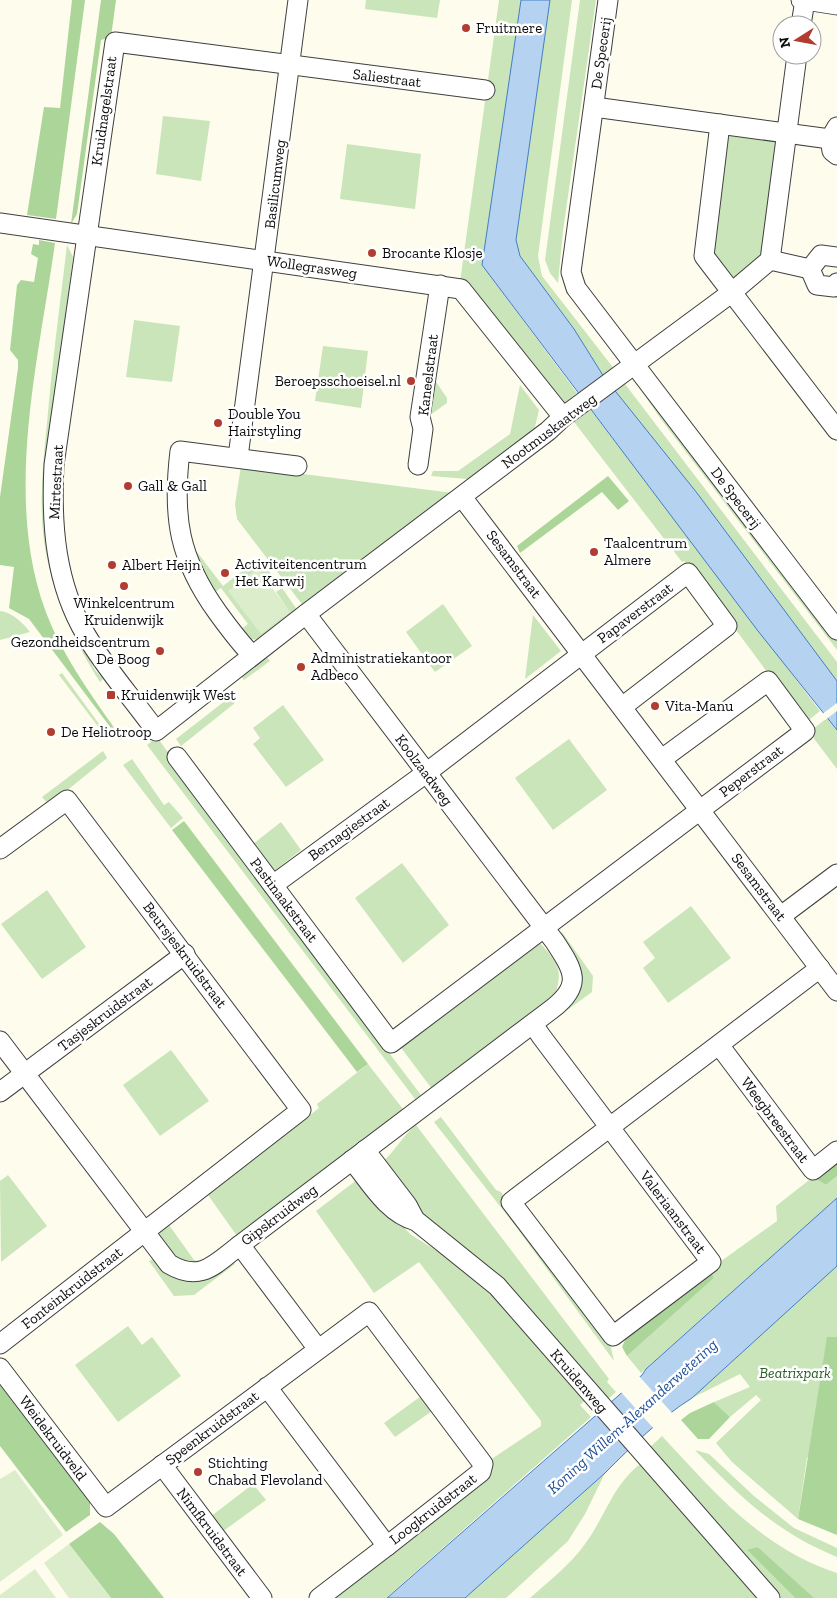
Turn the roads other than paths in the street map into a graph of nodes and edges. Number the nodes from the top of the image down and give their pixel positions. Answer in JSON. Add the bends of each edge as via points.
{"nodes":[{"id":1,"x":298,"y":0,"type":"edge"},
{"id":2,"x":608,"y":0,"type":"edge"},
{"id":3,"x":803,"y":0,"type":"edge"},
{"id":4,"x":837,"y":5,"type":"edge"},
{"id":5,"x":802,"y":15,"type":"edge"},
{"id":6,"x":796,"y":65,"type":"edge"},
{"id":7,"x":290,"y":66,"type":"junction"},
{"id":8,"x":485,"y":90,"type":"dead end"},
{"id":9,"x":594,"y":107,"type":"junction"},
{"id":10,"x":720,"y":124,"type":"junction"},
{"id":11,"x":787,"y":133,"type":"junction"},
{"id":12,"x":835,"y":140,"type":"edge"},
{"id":13,"x":0,"y":223,"type":"edge"},
{"id":14,"x":86,"y":236,"type":"junction"},
{"id":15,"x":837,"y":257,"type":"edge"},
{"id":16,"x":265,"y":260,"type":"junction"},
{"id":17,"x":770,"y":260,"type":"junction"},
{"id":18,"x":810,"y":269,"type":"junction"},
{"id":19,"x":837,"y":283,"type":"edge"},
{"id":20,"x":440,"y":285,"type":"junction"},
{"id":21,"x":731,"y":293,"type":"junction"},
{"id":22,"x":636,"y":366,"type":"junction"},
{"id":23,"x":563,"y":417,"type":"junction"},
{"id":24,"x":837,"y":430,"type":"edge"},
{"id":25,"x":238,"y":457,"type":"junction"},
{"id":26,"x":297,"y":466,"type":"dead end"},
{"id":27,"x":418,"y":466,"type":"dead end"},
{"id":28,"x":462,"y":496,"type":"junction"},
{"id":29,"x":306,"y":614,"type":"junction"},
{"id":30,"x":837,"y":630,"type":"edge"},
{"id":31,"x":582,"y":653,"type":"junction"},
{"id":32,"x":252,"y":655,"type":"junction"},
{"id":33,"x":622,"y":707,"type":"junction"},
{"id":34,"x":156,"y":731,"type":"joint"},
{"id":35,"x":177,"y":757,"type":"dead end"},
{"id":36,"x":662,"y":759,"type":"junction"},
{"id":37,"x":426,"y":773,"type":"junction"},
{"id":38,"x":700,"y":809,"type":"junction"},
{"id":39,"x":0,"y":849,"type":"edge"},
{"id":40,"x":837,"y":874,"type":"edge"},
{"id":41,"x":273,"y":886,"type":"junction"},
{"id":42,"x":781,"y":916,"type":"junction"},
{"id":43,"x":543,"y":927,"type":"junction"},
{"id":44,"x":185,"y":954,"type":"junction"},
{"id":45,"x":820,"y":968,"type":"junction"},
{"id":46,"x":837,"y":990,"type":"edge"},
{"id":47,"x":533,"y":1024,"type":"junction"},
{"id":48,"x":0,"y":1041,"type":"edge"},
{"id":49,"x":718,"y":1046,"type":"junction"},
{"id":50,"x":25,"y":1073,"type":"junction"},
{"id":51,"x":0,"y":1092,"type":"edge"},
{"id":52,"x":416,"y":1111,"type":"joint"},
{"id":53,"x":610,"y":1127,"type":"junction"},
{"id":54,"x":837,"y":1151,"type":"edge"},
{"id":55,"x":359,"y":1155,"type":"junction"},
{"id":56,"x":144,"y":1232,"type":"junction"},
{"id":57,"x":240,"y":1245,"type":"junction"},
{"id":58,"x":369,"y":1312,"type":"joint"},
{"id":59,"x":0,"y":1344,"type":"edge"},
{"id":60,"x":318,"y":1348,"type":"junction"},
{"id":61,"x":0,"y":1368,"type":"edge"},
{"id":62,"x":266,"y":1387,"type":"junction"},
{"id":63,"x":162,"y":1465,"type":"junction"},
{"id":64,"x":106,"y":1507,"type":"joint"},
{"id":65,"x":387,"y":1546,"type":"junction"},
{"id":66,"x":262,"y":1598,"type":"edge"},
{"id":67,"x":319,"y":1598,"type":"edge"},
{"id":68,"x":770,"y":1598,"type":"edge"}],
"edges":[{"from":1,"to":7,"type":"street","name":"Basilicumweg"},
{"from":2,"to":9,"type":"street","name":"De Specerij"},
{"from":3,"to":4,"type":"street"},
{"from":3,"to":5,"type":"street"},
{"from":6,"to":11,"type":"street"},
{"from":7,"to":8,"type":"street","name":"Saliestraat"},
{"from":7,"to":14,"type":"street","name":"Kruidnagelstraat","via":[[114,42]]},
{"from":7,"to":16,"type":"street","name":"Basilicumweg"},
{"from":9,"to":10,"type":"street","name":"De Specerij"},
{"from":9,"to":22,"type":"street","name":"De Specerij","via":[[571,272],[576,288]]},
{"from":10,"to":11,"type":"street","name":"De Specerij"},
{"from":10,"to":21,"type":"street","via":[[704,256]]},
{"from":11,"to":12,"type":"street","name":"De Specerij"},
{"from":11,"to":17,"type":"street"},
{"from":13,"to":14,"type":"street","name":"Wollegrasweg"},
{"from":14,"to":16,"type":"street","name":"Wollegrasweg"},
{"from":14,"to":34,"type":"street","name":"Mirtestraat","via":[[54,465],[52,509],[56,549],[69,598],[86,634]]},
{"from":15,"to":18,"type":"street","via":[[821,255]]},
{"from":16,"to":20,"type":"street","name":"Wollegrasweg"},
{"from":16,"to":25,"type":"street","name":"Basilicumweg"},
{"from":17,"to":18,"type":"street"},
{"from":17,"to":21,"type":"street"},
{"from":18,"to":19,"type":"street","via":[[817,285],[834,287]]},
{"from":20,"to":23,"type":"street","name":"Wollegrasweg","via":[[461,289]]},
{"from":20,"to":27,"type":"street","name":"Kaneelstraat","via":[[420,416],[423,429]]},
{"from":21,"to":22,"type":"street"},
{"from":21,"to":24,"type":"street"},
{"from":22,"to":23,"type":"street","name":"Nootmuskaatweg"},
{"from":22,"to":30,"type":"street","name":"De Specerij"},
{"from":23,"to":28,"type":"street","name":"Nootmuskaatweg"},
{"from":25,"to":26,"type":"street"},
{"from":25,"to":32,"type":"street","via":[[180,451],[177,512],[186,557],[200,588]]},
{"from":28,"to":29,"type":"street","name":"Nootmuskaatweg"},
{"from":28,"to":31,"type":"street","name":"Sesamstraat"},
{"from":29,"to":32,"type":"street","name":"Nootmuskaatweg"},
{"from":29,"to":37,"type":"street","name":"Koolzaadweg"},
{"from":31,"to":33,"type":"street","name":"Sesamstraat"},
{"from":31,"to":33,"type":"street","name":"Papaverstraat","via":[[688,573],[727,626]]},
{"from":31,"to":37,"type":"street","name":"Papaverstraat"},
{"from":32,"to":34,"type":"street","name":"Nootmuskaatweg"},
{"from":33,"to":36,"type":"street","name":"Sesamstraat"},
{"from":35,"to":41,"type":"street","name":"Pastinaakstraat"},
{"from":36,"to":38,"type":"street","name":"Sesamstraat"},
{"from":36,"to":38,"type":"street","name":"Peperstraat","via":[[768,681],[805,731]]},
{"from":37,"to":41,"type":"street","name":"Bernagiestraat"},
{"from":37,"to":43,"type":"street","name":"Koolzaadweg"},
{"from":38,"to":42,"type":"street","name":"Sesamstraat"},
{"from":38,"to":43,"type":"street","name":"Peperstraat"},
{"from":39,"to":44,"type":"street","name":"Beursjeskruidstraat","via":[[67,800]]},
{"from":40,"to":42,"type":"street"},
{"from":41,"to":43,"type":"street","name":"Pastinaakstraat","via":[[391,1043]]},
{"from":42,"to":45,"type":"street","name":"Sesamstraat"},
{"from":43,"to":47,"type":"street","name":"Koolzaadweg","via":[[571,966],[574,977],[569,994]]},
{"from":44,"to":50,"type":"street","name":"Tasjeskruidstraat"},
{"from":44,"to":56,"type":"street","name":"Beursjeskruidstraat","via":[[302,1110]]},
{"from":45,"to":46,"type":"street","name":"Sesamstraat"},
{"from":45,"to":49,"type":"street"},
{"from":47,"to":52,"type":"street","name":"Koolzaadweg"},
{"from":47,"to":53,"type":"street","name":"Valeriaanstraat"},
{"from":48,"to":50,"type":"street","name":"Gipskruidweg"},
{"from":49,"to":53,"type":"street"},
{"from":49,"to":54,"type":"street","name":"Weegbreestraat","via":[[813,1170]]},
{"from":50,"to":51,"type":"street","name":"Tasjeskruidstraat"},
{"from":50,"to":56,"type":"street","name":"Gipskruidweg"},
{"from":52,"to":55,"type":"street","name":"Gipskruidweg"},
{"from":53,"to":53,"type":"street","name":"Valeriaanstraat","via":[[711,1262],[612,1336],[511,1202]]},
{"from":55,"to":57,"type":"street","name":"Gipskruidweg"},
{"from":55,"to":68,"type":"street","name":"Kruidenweg","via":[[391,1208],[404,1218],[415,1220],[496,1286]]},
{"from":56,"to":57,"type":"street","name":"Gipskruidweg","via":[[169,1264],[186,1272],[206,1270]]},
{"from":56,"to":59,"type":"street","name":"Fonteinkruidstraat"},
{"from":57,"to":60,"type":"street"},
{"from":58,"to":60,"type":"street","name":"Speenkruidstraat"},
{"from":58,"to":65,"type":"street","name":"Loogkruidstraat","via":[[483,1464],[481,1472]]},
{"from":60,"to":62,"type":"street","name":"Speenkruidstraat"},
{"from":61,"to":64,"type":"street","name":"Weidekruidveld"},
{"from":62,"to":63,"type":"street","name":"Speenkruidstraat"},
{"from":62,"to":65,"type":"street","name":"Loogkruidstraat"},
{"from":63,"to":64,"type":"street","name":"Speenkruidstraat"},
{"from":63,"to":66,"type":"street","name":"Nimfkruidstraat"},
{"from":65,"to":67,"type":"street"}]}
